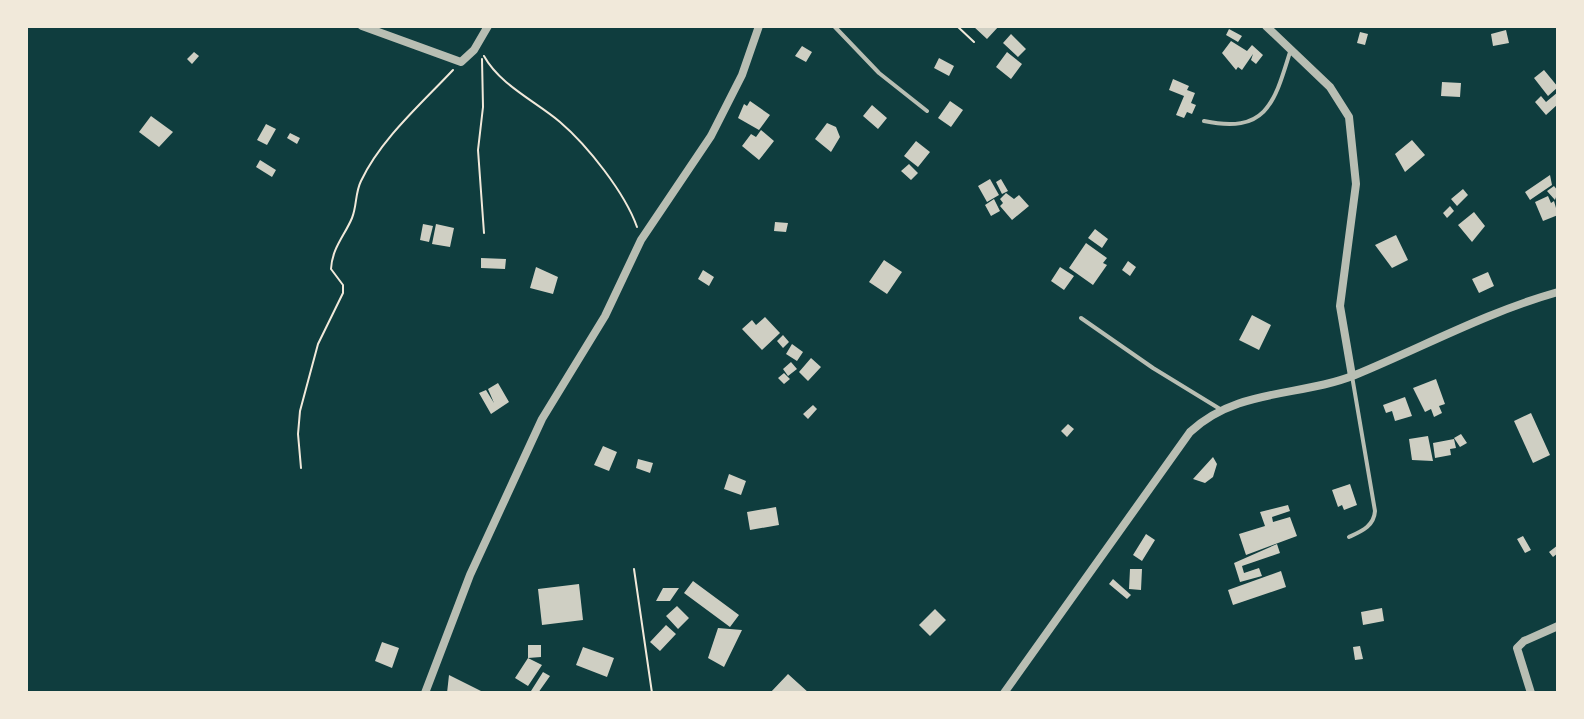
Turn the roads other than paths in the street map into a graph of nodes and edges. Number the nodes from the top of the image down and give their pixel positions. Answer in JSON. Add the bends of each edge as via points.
{"nodes":[{"id":1,"x":362,"y":26,"type":"edge"},
{"id":2,"x":488,"y":26,"type":"edge"},
{"id":3,"x":759,"y":26,"type":"edge"},
{"id":4,"x":834,"y":26,"type":"edge"},
{"id":5,"x":1266,"y":26,"type":"edge"},
{"id":6,"x":1290,"y":52,"type":"junction"},
{"id":7,"x":927,"y":111,"type":"dead end"},
{"id":8,"x":1204,"y":121,"type":"dead end"},
{"id":9,"x":1558,"y":292,"type":"edge"},
{"id":10,"x":1081,"y":318,"type":"dead end"},
{"id":11,"x":1352,"y":376,"type":"junction"},
{"id":12,"x":1220,"y":409,"type":"junction"},
{"id":13,"x":1349,"y":537,"type":"dead end"},
{"id":14,"x":1558,"y":626,"type":"edge"},
{"id":15,"x":425,"y":693,"type":"edge"},
{"id":16,"x":1004,"y":693,"type":"edge"},
{"id":17,"x":1531,"y":693,"type":"edge"}],
"edges":[{"from":1,"to":2,"type":"street","via":[[461,62]]},
{"from":3,"to":15,"type":"street","via":[[742,75],[711,136],[641,240],[611,306],[542,419],[449,624]]},
{"from":4,"to":7,"type":"lane","via":[[879,73]]},
{"from":5,"to":6,"type":"street"},
{"from":6,"to":8,"type":"lane","via":[[1277,92],[1259,117],[1240,126]]},
{"from":6,"to":11,"type":"street","via":[[1338,96],[1349,117],[1356,184],[1340,285]]},
{"from":9,"to":11,"type":"street","via":[[1479,318]]},
{"from":10,"to":12,"type":"lane"},
{"from":11,"to":12,"type":"street"},
{"from":11,"to":13,"type":"lane","via":[[1375,511],[1366,529]]},
{"from":12,"to":16,"type":"street","via":[[1190,432]]},
{"from":14,"to":17,"type":"street","via":[[1517,648]]}]}
